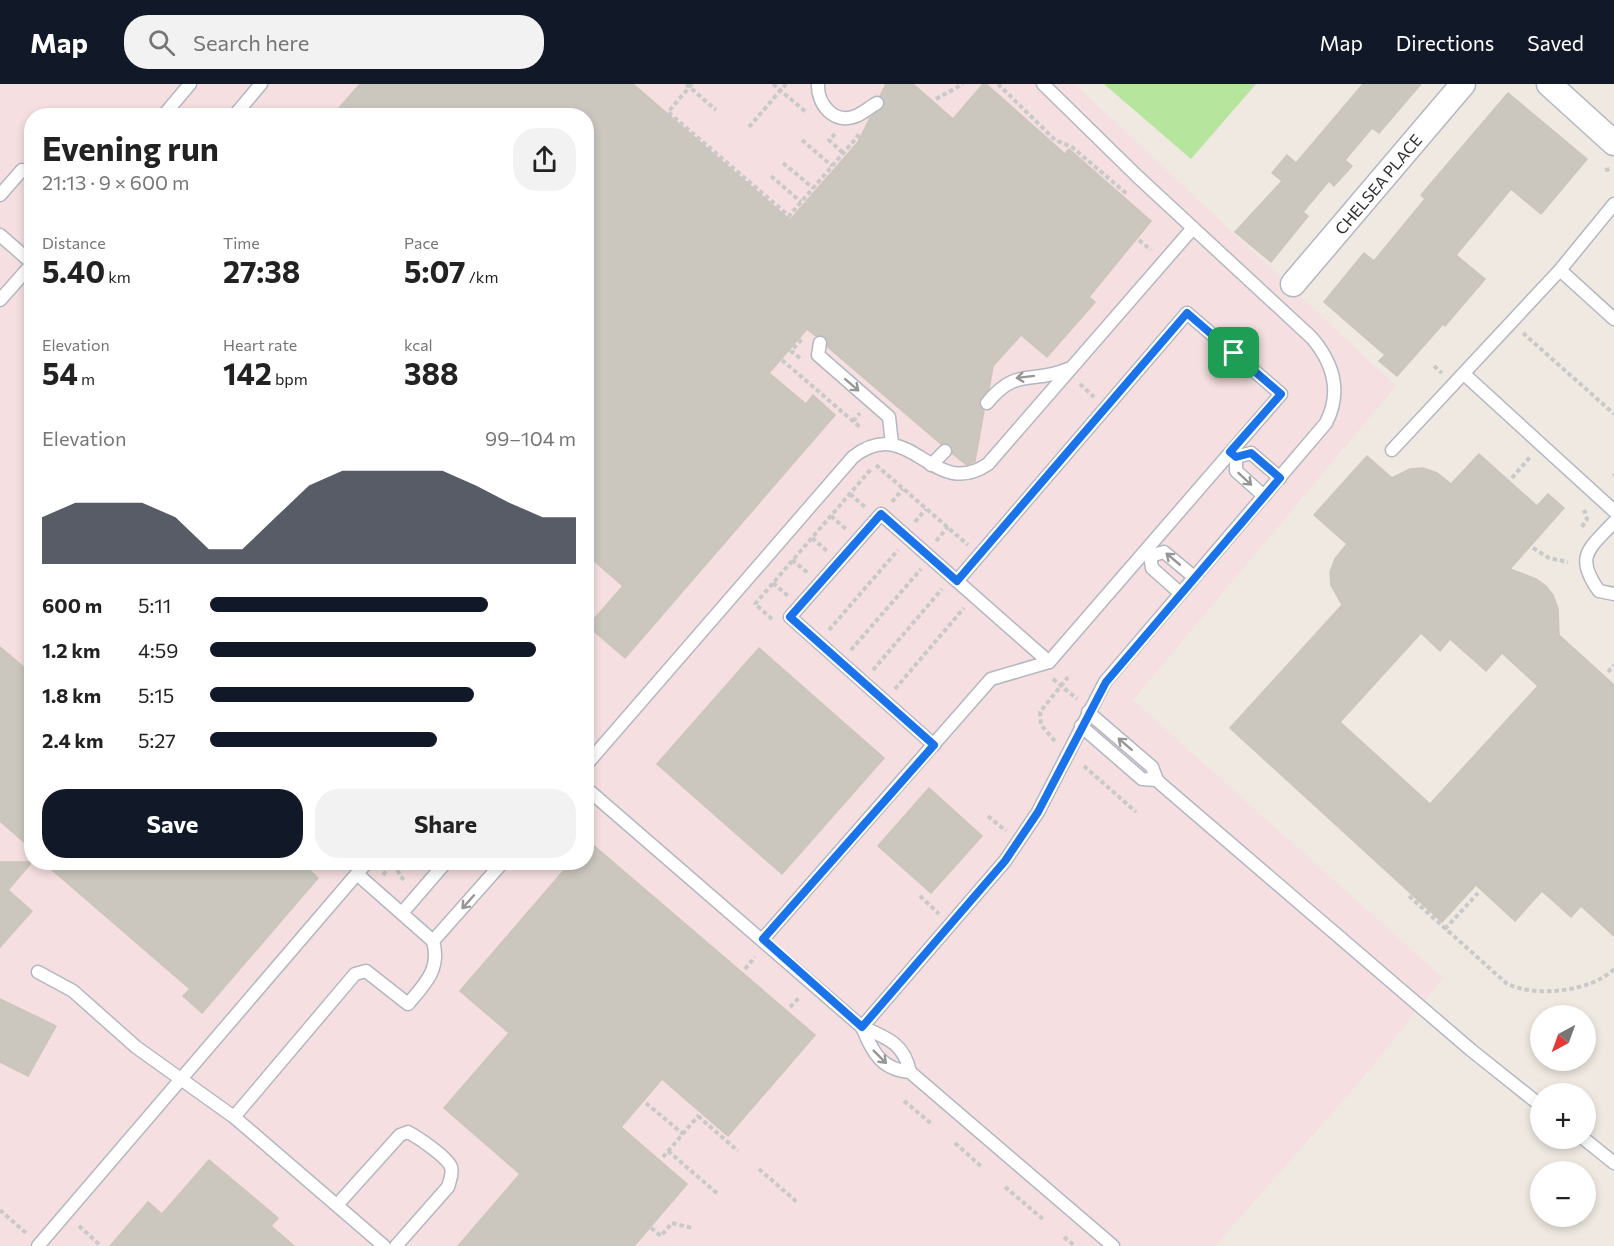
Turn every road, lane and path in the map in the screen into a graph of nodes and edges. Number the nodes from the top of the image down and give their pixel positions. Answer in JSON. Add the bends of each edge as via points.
{"nodes":[{"id":1,"x":190,"y":84,"type":"edge"},
{"id":2,"x":261,"y":84,"type":"edge"},
{"id":3,"x":773,"y":84,"type":"edge"},
{"id":4,"x":786,"y":84,"type":"edge"},
{"id":5,"x":818,"y":84,"type":"edge"},
{"id":6,"x":963,"y":84,"type":"edge"},
{"id":7,"x":998,"y":84,"type":"edge"},
{"id":8,"x":1043,"y":84,"type":"edge"},
{"id":9,"x":1464,"y":84,"type":"edge"},
{"id":10,"x":1549,"y":84,"type":"edge"},
{"id":11,"x":689,"y":85,"type":"edge"},
{"id":12,"x":781,"y":90,"type":"junction"},
{"id":13,"x":936,"y":99,"type":"dead end"},
{"id":14,"x":877,"y":103,"type":"dead end"},
{"id":15,"x":170,"y":108,"type":"edge"},
{"id":16,"x":241,"y":108,"type":"edge"},
{"id":17,"x":716,"y":110,"type":"dead end"},
{"id":18,"x":806,"y":112,"type":"dead end"},
{"id":19,"x":749,"y":127,"type":"dead end"},
{"id":20,"x":833,"y":136,"type":"dead end"},
{"id":21,"x":858,"y":136,"type":"dead end"},
{"id":22,"x":802,"y":140,"type":"dead end"},
{"id":23,"x":1614,"y":143,"type":"edge"},
{"id":24,"x":843,"y":153,"type":"junction"},
{"id":25,"x":783,"y":163,"type":"dead end"},
{"id":26,"x":832,"y":166,"type":"junction"},
{"id":27,"x":1611,"y":169,"type":"dead end"},
{"id":28,"x":22,"y":170,"type":"dead end"},
{"id":29,"x":1605,"y":170,"type":"dead end"},
{"id":30,"x":771,"y":176,"type":"dead end"},
{"id":31,"x":813,"y":188,"type":"junction"},
{"id":32,"x":0,"y":195,"type":"edge"},
{"id":33,"x":1130,"y":197,"type":"dead end"},
{"id":34,"x":801,"y":202,"type":"junction"},
{"id":35,"x":1614,"y":204,"type":"edge"},
{"id":36,"x":1193,"y":228,"type":"junction"},
{"id":37,"x":0,"y":235,"type":"edge"},
{"id":38,"x":1139,"y":240,"type":"dead end"},
{"id":39,"x":1154,"y":252,"type":"dead end"},
{"id":40,"x":24,"y":256,"type":"edge"},
{"id":41,"x":1560,"y":270,"type":"junction"},
{"id":42,"x":24,"y":272,"type":"edge"},
{"id":43,"x":1293,"y":284,"type":"dead end"},
{"id":44,"x":0,"y":300,"type":"edge"},
{"id":45,"x":1614,"y":319,"type":"edge"},
{"id":46,"x":1511,"y":323,"type":"junction"},
{"id":47,"x":820,"y":343,"type":"dead end"},
{"id":48,"x":782,"y":360,"type":"dead end"},
{"id":49,"x":1434,"y":366,"type":"dead end"},
{"id":50,"x":1072,"y":367,"type":"junction"},
{"id":51,"x":1443,"y":373,"type":"dead end"},
{"id":52,"x":1464,"y":374,"type":"junction"},
{"id":53,"x":1082,"y":386,"type":"dead end"},
{"id":54,"x":1097,"y":400,"type":"dead end"},
{"id":55,"x":987,"y":403,"type":"dead end"},
{"id":56,"x":861,"y":411,"type":"dead end"},
{"id":57,"x":1614,"y":414,"type":"edge"},
{"id":58,"x":853,"y":421,"type":"junction"},
{"id":59,"x":861,"y":428,"type":"dead end"},
{"id":60,"x":892,"y":444,"type":"junction"},
{"id":61,"x":1392,"y":450,"type":"dead end"},
{"id":62,"x":945,"y":451,"type":"dead end"},
{"id":63,"x":1233,"y":454,"type":"junction"},
{"id":64,"x":1530,"y":457,"type":"dead end"},
{"id":65,"x":931,"y":465,"type":"junction"},
{"id":66,"x":1280,"y":478,"type":"junction"},
{"id":67,"x":1512,"y":478,"type":"dead end"},
{"id":68,"x":903,"y":489,"type":"junction"},
{"id":69,"x":850,"y":494,"type":"junction"},
{"id":70,"x":1264,"y":496,"type":"junction"},
{"id":71,"x":888,"y":506,"type":"dead end"},
{"id":72,"x":867,"y":509,"type":"dead end"},
{"id":73,"x":926,"y":509,"type":"junction"},
{"id":74,"x":1614,"y":511,"type":"edge"},
{"id":75,"x":831,"y":516,"type":"junction"},
{"id":76,"x":1614,"y":522,"type":"edge"},
{"id":77,"x":912,"y":525,"type":"dead end"},
{"id":78,"x":948,"y":527,"type":"junction"},
{"id":79,"x":848,"y":531,"type":"dead end"},
{"id":80,"x":812,"y":538,"type":"junction"},
{"id":81,"x":933,"y":544,"type":"dead end"},
{"id":82,"x":970,"y":547,"type":"dead end"},
{"id":83,"x":1533,"y":548,"type":"dead end"},
{"id":84,"x":897,"y":550,"type":"dead end"},
{"id":85,"x":829,"y":553,"type":"dead end"},
{"id":86,"x":1148,"y":554,"type":"junction"},
{"id":87,"x":792,"y":560,"type":"junction"},
{"id":88,"x":1568,"y":562,"type":"dead end"},
{"id":89,"x":920,"y":570,"type":"dead end"},
{"id":90,"x":810,"y":575,"type":"dead end"},
{"id":91,"x":1194,"y":577,"type":"junction"},
{"id":92,"x":957,"y":581,"type":"junction"},
{"id":93,"x":773,"y":583,"type":"junction"},
{"id":94,"x":942,"y":589,"type":"dead end"},
{"id":95,"x":1180,"y":593,"type":"junction"},
{"id":96,"x":1614,"y":594,"type":"edge"},
{"id":97,"x":790,"y":598,"type":"dead end"},
{"id":98,"x":964,"y":608,"type":"dead end"},
{"id":99,"x":775,"y":621,"type":"dead end"},
{"id":100,"x":829,"y":630,"type":"dead end"},
{"id":101,"x":852,"y":649,"type":"dead end"},
{"id":102,"x":1049,"y":662,"type":"junction"},
{"id":103,"x":1614,"y":665,"type":"edge"},
{"id":104,"x":874,"y":668,"type":"dead end"},
{"id":105,"x":1608,"y":672,"type":"dead end"},
{"id":106,"x":1068,"y":677,"type":"dead end"},
{"id":107,"x":1053,"y":679,"type":"dead end"},
{"id":108,"x":1061,"y":686,"type":"junction"},
{"id":109,"x":896,"y":687,"type":"dead end"},
{"id":110,"x":1077,"y":700,"type":"dead end"},
{"id":111,"x":1088,"y":712,"type":"junction"},
{"id":112,"x":1081,"y":726,"type":"junction"},
{"id":113,"x":1055,"y":741,"type":"dead end"},
{"id":114,"x":934,"y":745,"type":"junction"},
{"id":115,"x":594,"y":756,"type":"edge"},
{"id":116,"x":1084,"y":766,"type":"dead end"},
{"id":117,"x":1156,"y":780,"type":"junction"},
{"id":118,"x":594,"y":795,"type":"edge"},
{"id":119,"x":1136,"y":812,"type":"dead end"},
{"id":120,"x":988,"y":816,"type":"dead end"},
{"id":121,"x":1010,"y":835,"type":"dead end"},
{"id":122,"x":360,"y":870,"type":"edge"},
{"id":123,"x":397,"y":870,"type":"edge"},
{"id":124,"x":439,"y":870,"type":"edge"},
{"id":125,"x":496,"y":870,"type":"edge"},
{"id":126,"x":357,"y":874,"type":"junction"},
{"id":127,"x":414,"y":889,"type":"dead end"},
{"id":128,"x":1478,"y":893,"type":"dead end"},
{"id":129,"x":920,"y":896,"type":"dead end"},
{"id":130,"x":1408,"y":896,"type":"dead end"},
{"id":131,"x":402,"y":913,"type":"junction"},
{"id":132,"x":943,"y":916,"type":"dead end"},
{"id":133,"x":1445,"y":929,"type":"junction"},
{"id":134,"x":763,"y":939,"type":"junction"},
{"id":135,"x":433,"y":941,"type":"junction"},
{"id":136,"x":752,"y":960,"type":"dead end"},
{"id":137,"x":745,"y":969,"type":"dead end"},
{"id":138,"x":1614,"y":969,"type":"edge"},
{"id":139,"x":38,"y":972,"type":"dead end"},
{"id":140,"x":797,"y":1000,"type":"dead end"},
{"id":141,"x":790,"y":1007,"type":"dead end"},
{"id":142,"x":862,"y":1027,"type":"junction"},
{"id":143,"x":910,"y":1072,"type":"junction"},
{"id":144,"x":180,"y":1081,"type":"junction"},
{"id":145,"x":1530,"y":1097,"type":"edge"},
{"id":146,"x":904,"y":1101,"type":"dead end"},
{"id":147,"x":646,"y":1102,"type":"dead end"},
{"id":148,"x":234,"y":1117,"type":"junction"},
{"id":149,"x":933,"y":1125,"type":"dead end"},
{"id":150,"x":683,"y":1134,"type":"junction"},
{"id":151,"x":955,"y":1143,"type":"dead end"},
{"id":152,"x":1596,"y":1148,"type":"edge"},
{"id":153,"x":668,"y":1151,"type":"junction"},
{"id":154,"x":738,"y":1151,"type":"dead end"},
{"id":155,"x":663,"y":1157,"type":"dead end"},
{"id":156,"x":1614,"y":1163,"type":"edge"},
{"id":157,"x":983,"y":1168,"type":"dead end"},
{"id":158,"x":759,"y":1169,"type":"dead end"},
{"id":159,"x":1005,"y":1187,"type":"dead end"},
{"id":160,"x":719,"y":1195,"type":"dead end"},
{"id":161,"x":797,"y":1202,"type":"dead end"},
{"id":162,"x":337,"y":1205,"type":"junction"},
{"id":163,"x":0,"y":1210,"type":"edge"},
{"id":164,"x":1043,"y":1219,"type":"dead end"},
{"id":165,"x":79,"y":1226,"type":"dead end"},
{"id":166,"x":651,"y":1228,"type":"dead end"},
{"id":167,"x":692,"y":1228,"type":"dead end"},
{"id":168,"x":29,"y":1236,"type":"dead end"},
{"id":169,"x":1064,"y":1237,"type":"dead end"},
{"id":170,"x":38,"y":1246,"type":"edge"},
{"id":171,"x":101,"y":1246,"type":"edge"},
{"id":172,"x":384,"y":1246,"type":"edge"},
{"id":173,"x":396,"y":1246,"type":"edge"},
{"id":174,"x":1075,"y":1246,"type":"edge"},
{"id":175,"x":1113,"y":1246,"type":"edge"}],
"edges":[{"from":1,"to":15,"type":"lane"},
{"from":2,"to":16,"type":"lane"},
{"from":3,"to":12,"type":"path"},
{"from":4,"to":12,"type":"path"},
{"from":5,"to":14,"type":"lane","via":[[820,102],[837,116],[854,117]]},
{"from":6,"to":13,"type":"path"},
{"from":7,"to":33,"type":"path","via":[[1055,140],[1072,147]]},
{"from":8,"to":36,"type":"lane"},
{"from":9,"to":43,"type":"street","name":"CHELSEA PLACE"},
{"from":10,"to":23,"type":"street"},
{"from":11,"to":17,"type":"path"},
{"from":11,"to":34,"type":"path","via":[[668,112],[789,216]]},
{"from":12,"to":18,"type":"path"},
{"from":12,"to":19,"type":"path"},
{"from":20,"to":24,"type":"path","via":[[829,140]]},
{"from":21,"to":24,"type":"path"},
{"from":22,"to":26,"type":"path"},
{"from":24,"to":26,"type":"path"},
{"from":25,"to":31,"type":"path"},
{"from":26,"to":31,"type":"path"},
{"from":27,"to":29,"type":"path"},
{"from":28,"to":32,"type":"lane"},
{"from":30,"to":34,"type":"path"},
{"from":31,"to":34,"type":"path"},
{"from":35,"to":41,"type":"lane"},
{"from":36,"to":50,"type":"lane"},
{"from":36,"to":66,"type":"lane","via":[[1312,338],[1329,365],[1334,380],[1334,409]]},
{"from":37,"to":40,"type":"lane"},
{"from":38,"to":39,"type":"path"},
{"from":41,"to":45,"type":"lane"},
{"from":41,"to":46,"type":"lane"},
{"from":42,"to":44,"type":"lane"},
{"from":46,"to":52,"type":"lane"},
{"from":46,"to":57,"type":"path"},
{"from":47,"to":60,"type":"lane","one_way":true,"via":[[818,355],[889,417]]},
{"from":48,"to":58,"type":"path"},
{"from":49,"to":51,"type":"path"},
{"from":50,"to":55,"type":"lane","one_way":true,"via":[[1048,376],[1015,379],[1000,387]]},
{"from":50,"to":65,"type":"lane","via":[[988,464],[973,473],[957,474]]},
{"from":52,"to":61,"type":"lane"},
{"from":52,"to":74,"type":"lane"},
{"from":53,"to":54,"type":"path"},
{"from":56,"to":58,"type":"path"},
{"from":58,"to":59,"type":"path"},
{"from":60,"to":65,"type":"lane","via":[[914,451]]},
{"from":60,"to":115,"type":"lane","via":[[874,446],[853,457]]},
{"from":62,"to":65,"type":"lane"},
{"from":63,"to":66,"type":"lane","via":[[1251,453]]},
{"from":63,"to":70,"type":"lane","one_way":true,"via":[[1236,471]]},
{"from":63,"to":86,"type":"lane"},
{"from":63,"to":92,"type":"lane","via":[[1281,394],[1187,313]]},
{"from":64,"to":67,"type":"path"},
{"from":66,"to":70,"type":"lane"},
{"from":68,"to":69,"type":"path","via":[[875,465]]},
{"from":68,"to":71,"type":"path"},
{"from":68,"to":73,"type":"path"},
{"from":69,"to":72,"type":"path"},
{"from":69,"to":75,"type":"path"},
{"from":70,"to":91,"type":"lane"},
{"from":73,"to":77,"type":"path"},
{"from":73,"to":78,"type":"path"},
{"from":75,"to":79,"type":"path"},
{"from":75,"to":80,"type":"path"},
{"from":76,"to":96,"type":"lane","via":[[1586,555],[1586,572],[1599,591]]},
{"from":78,"to":81,"type":"path"},
{"from":78,"to":82,"type":"path"},
{"from":80,"to":85,"type":"path"},
{"from":80,"to":87,"type":"path"},
{"from":83,"to":88,"type":"path","via":[[1549,558]]},
{"from":84,"to":100,"type":"path"},
{"from":91,"to":86,"type":"lane","one_way":true,"via":[[1164,552]]},
{"from":86,"to":95,"type":"lane","via":[[1152,568]]},
{"from":86,"to":102,"type":"lane"},
{"from":87,"to":90,"type":"path"},
{"from":87,"to":93,"type":"path"},
{"from":89,"to":101,"type":"path"},
{"from":91,"to":95,"type":"lane"},
{"from":92,"to":102,"type":"lane"},
{"from":92,"to":114,"type":"lane","via":[[881,514],[790,617]]},
{"from":93,"to":97,"type":"path"},
{"from":93,"to":99,"type":"path","via":[[755,604]]},
{"from":94,"to":104,"type":"path"},
{"from":95,"to":111,"type":"lane","via":[[1106,682]]},
{"from":98,"to":109,"type":"path"},
{"from":102,"to":114,"type":"lane","via":[[991,679]]},
{"from":103,"to":105,"type":"path"},
{"from":106,"to":108,"type":"path"},
{"from":107,"to":108,"type":"path"},
{"from":108,"to":110,"type":"path"},
{"from":108,"to":113,"type":"path","via":[[1044,705],[1040,716],[1041,725]]},
{"from":111,"to":112,"type":"lane"},
{"from":117,"to":111,"type":"lane","one_way":true,"via":[[1152,767]]},
{"from":112,"to":117,"type":"lane","via":[[1142,779]]},
{"from":112,"to":142,"type":"lane","via":[[1027,832]]},
{"from":114,"to":134,"type":"lane"},
{"from":116,"to":119,"type":"path"},
{"from":117,"to":145,"type":"lane"},
{"from":118,"to":134,"type":"lane"},
{"from":120,"to":121,"type":"path"},
{"from":122,"to":126,"type":"lane"},
{"from":123,"to":127,"type":"path"},
{"from":124,"to":131,"type":"lane"},
{"from":125,"to":135,"type":"lane","one_way":true},
{"from":126,"to":131,"type":"lane"},
{"from":126,"to":144,"type":"lane"},
{"from":128,"to":133,"type":"path"},
{"from":129,"to":132,"type":"path"},
{"from":130,"to":133,"type":"path"},
{"from":131,"to":135,"type":"lane"},
{"from":133,"to":138,"type":"path","via":[[1519,990],[1541,992],[1582,986]]},
{"from":134,"to":142,"type":"lane"},
{"from":135,"to":148,"type":"lane","via":[[436,964],[408,1004],[366,970],[355,974]]},
{"from":136,"to":137,"type":"path"},
{"from":139,"to":144,"type":"lane","via":[[73,991]]},
{"from":140,"to":141,"type":"path"},
{"from":142,"to":143,"type":"lane","via":[[888,1039],[906,1055]]},
{"from":142,"to":143,"type":"lane","one_way":true,"via":[[874,1053],[893,1070]]},
{"from":143,"to":175,"type":"lane"},
{"from":144,"to":148,"type":"lane"},
{"from":144,"to":170,"type":"lane"},
{"from":146,"to":149,"type":"path"},
{"from":147,"to":150,"type":"path"},
{"from":148,"to":162,"type":"lane"},
{"from":150,"to":153,"type":"path"},
{"from":150,"to":154,"type":"path","via":[[699,1116]]},
{"from":151,"to":157,"type":"path"},
{"from":152,"to":156,"type":"lane"},
{"from":153,"to":155,"type":"path"},
{"from":153,"to":160,"type":"path"},
{"from":158,"to":161,"type":"path"},
{"from":159,"to":164,"type":"path"},
{"from":162,"to":172,"type":"lane"},
{"from":162,"to":173,"type":"lane","via":[[400,1135],[408,1132],[419,1138],[450,1165],[452,1175],[448,1187]]},
{"from":163,"to":168,"type":"path"},
{"from":165,"to":171,"type":"path"},
{"from":166,"to":167,"type":"path","via":[[661,1236],[672,1223]]},
{"from":169,"to":174,"type":"path"}]}
